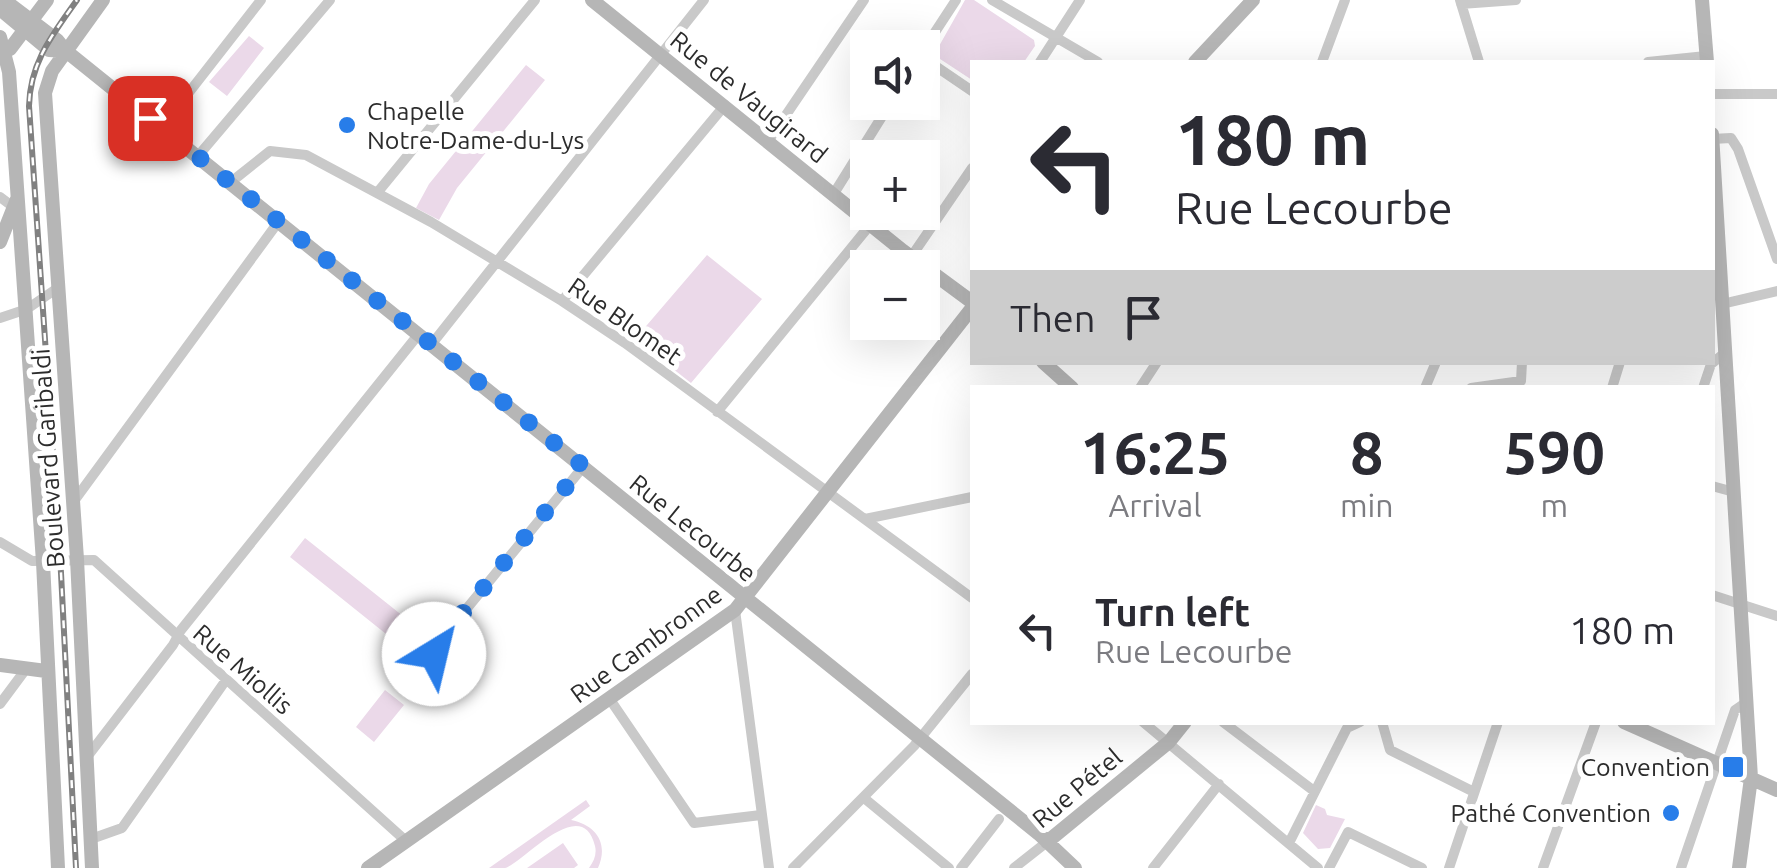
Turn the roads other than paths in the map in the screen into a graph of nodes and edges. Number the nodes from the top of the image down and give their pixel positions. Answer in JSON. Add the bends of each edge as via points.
{"nodes":[{"id":1,"x":4,"y":0,"type":"edge"},
{"id":2,"x":48,"y":0,"type":"edge"},
{"id":3,"x":103,"y":0,"type":"edge"},
{"id":4,"x":262,"y":0,"type":"edge"},
{"id":5,"x":330,"y":0,"type":"edge"},
{"id":6,"x":535,"y":0,"type":"edge"},
{"id":7,"x":592,"y":0,"type":"edge"},
{"id":8,"x":704,"y":0,"type":"edge"},
{"id":9,"x":864,"y":0,"type":"edge"},
{"id":10,"x":956,"y":0,"type":"edge"},
{"id":11,"x":992,"y":0,"type":"edge"},
{"id":12,"x":1080,"y":0,"type":"edge"},
{"id":13,"x":1253,"y":0,"type":"edge"},
{"id":14,"x":1345,"y":0,"type":"edge"},
{"id":15,"x":1516,"y":0,"type":"edge"},
{"id":16,"x":1702,"y":0,"type":"edge"},
{"id":17,"x":1460,"y":2,"type":"edge"},
{"id":18,"x":0,"y":9,"type":"edge"},
{"id":19,"x":29,"y":26,"type":"junction"},
{"id":20,"x":937,"y":30,"type":"edge"},
{"id":21,"x":1056,"y":40,"type":"junction"},
{"id":22,"x":1,"y":47,"type":"edge"},
{"id":23,"x":66,"y":52,"type":"junction"},
{"id":24,"x":662,"y":55,"type":"junction"},
{"id":25,"x":1707,"y":59,"type":"edge"},
{"id":26,"x":1041,"y":60,"type":"edge"},
{"id":27,"x":1094,"y":60,"type":"edge"},
{"id":28,"x":1197,"y":60,"type":"edge"},
{"id":29,"x":1323,"y":60,"type":"edge"},
{"id":30,"x":1478,"y":60,"type":"edge"},
{"id":31,"x":940,"y":68,"type":"edge"},
{"id":32,"x":970,"y":90,"type":"edge"},
{"id":33,"x":1715,"y":94,"type":"edge"},
{"id":34,"x":1777,"y":94,"type":"edge"},
{"id":35,"x":725,"y":104,"type":"junction"},
{"id":36,"x":880,"y":120,"type":"edge"},
{"id":37,"x":162,"y":127,"type":"junction"},
{"id":38,"x":1715,"y":137,"type":"edge"},
{"id":39,"x":769,"y":140,"type":"junction"},
{"id":40,"x":198,"y":156,"type":"junction"},
{"id":41,"x":970,"y":171,"type":"edge"},
{"id":42,"x":1715,"y":174,"type":"edge"},
{"id":43,"x":231,"y":182,"type":"junction"},
{"id":44,"x":377,"y":193,"type":"junction"},
{"id":45,"x":833,"y":195,"type":"junction"},
{"id":46,"x":10,"y":200,"type":"edge"},
{"id":47,"x":850,"y":209,"type":"edge"},
{"id":48,"x":279,"y":221,"type":"junction"},
{"id":49,"x":866,"y":230,"type":"edge"},
{"id":50,"x":876,"y":230,"type":"edge"},
{"id":51,"x":0,"y":242,"type":"edge"},
{"id":52,"x":902,"y":250,"type":"edge"},
{"id":53,"x":916,"y":250,"type":"edge"},
{"id":54,"x":1777,"y":259,"type":"edge"},
{"id":55,"x":498,"y":262,"type":"junction"},
{"id":56,"x":940,"y":280,"type":"edge"},
{"id":57,"x":59,"y":287,"type":"junction"},
{"id":58,"x":1777,"y":291,"type":"edge"},
{"id":59,"x":562,"y":301,"type":"junction"},
{"id":60,"x":970,"y":303,"type":"edge"},
{"id":61,"x":1722,"y":304,"type":"junction"},
{"id":62,"x":970,"y":308,"type":"edge"},
{"id":63,"x":26,"y":309,"type":"junction"},
{"id":64,"x":0,"y":318,"type":"edge"},
{"id":65,"x":424,"y":340,"type":"junction"},
{"id":66,"x":1726,"y":352,"type":"junction"},
{"id":67,"x":1715,"y":361,"type":"edge"},
{"id":68,"x":1046,"y":365,"type":"edge"},
{"id":69,"x":1069,"y":385,"type":"edge"},
{"id":70,"x":717,"y":412,"type":"junction"},
{"id":71,"x":583,"y":466,"type":"junction"},
{"id":72,"x":1715,"y":487,"type":"edge"},
{"id":73,"x":826,"y":492,"type":"junction"},
{"id":74,"x":1734,"y":492,"type":"junction"},
{"id":75,"x":970,"y":497,"type":"edge"},
{"id":76,"x":74,"y":502,"type":"junction"},
{"id":77,"x":865,"y":519,"type":"junction"},
{"id":78,"x":0,"y":542,"type":"edge"},
{"id":79,"x":77,"y":559,"type":"junction"},
{"id":80,"x":42,"y":562,"type":"junction"},
{"id":81,"x":1715,"y":596,"type":"edge"},
{"id":82,"x":970,"y":597,"type":"edge"},
{"id":83,"x":740,"y":604,"type":"junction"},
{"id":84,"x":1741,"y":606,"type":"junction"},
{"id":85,"x":1777,"y":616,"type":"edge"},
{"id":86,"x":177,"y":638,"type":"junction"},
{"id":87,"x":436,"y":646,"type":"dead end"},
{"id":88,"x":0,"y":666,"type":"edge"},
{"id":89,"x":26,"y":668,"type":"junction"},
{"id":90,"x":46,"y":671,"type":"junction"},
{"id":91,"x":970,"y":676,"type":"edge"},
{"id":92,"x":226,"y":680,"type":"junction"},
{"id":93,"x":609,"y":698,"type":"junction"},
{"id":94,"x":1748,"y":701,"type":"junction"},
{"id":95,"x":0,"y":704,"type":"edge"},
{"id":96,"x":1147,"y":725,"type":"edge"},
{"id":97,"x":1183,"y":725,"type":"edge"},
{"id":98,"x":1227,"y":725,"type":"edge"},
{"id":99,"x":1342,"y":725,"type":"edge"},
{"id":100,"x":1383,"y":725,"type":"edge"},
{"id":101,"x":1497,"y":725,"type":"edge"},
{"id":102,"x":1595,"y":725,"type":"edge"},
{"id":103,"x":1634,"y":725,"type":"edge"},
{"id":104,"x":920,"y":739,"type":"junction"},
{"id":105,"x":1169,"y":742,"type":"junction"},
{"id":106,"x":87,"y":757,"type":"junction"},
{"id":107,"x":1718,"y":762,"type":"junction"},
{"id":108,"x":1751,"y":778,"type":"junction"},
{"id":109,"x":1219,"y":784,"type":"junction"},
{"id":110,"x":1777,"y":790,"type":"edge"},
{"id":111,"x":1314,"y":791,"type":"junction"},
{"id":112,"x":1474,"y":792,"type":"junction"},
{"id":113,"x":864,"y":798,"type":"junction"},
{"id":114,"x":761,"y":815,"type":"junction"},
{"id":115,"x":999,"y":819,"type":"dead end"},
{"id":116,"x":91,"y":838,"type":"junction"},
{"id":117,"x":406,"y":840,"type":"junction"},
{"id":118,"x":1047,"y":842,"type":"junction"},
{"id":119,"x":1289,"y":843,"type":"junction"},
{"id":120,"x":58,"y":868,"type":"edge"},
{"id":121,"x":92,"y":868,"type":"edge"},
{"id":122,"x":368,"y":868,"type":"edge"},
{"id":123,"x":768,"y":868,"type":"edge"},
{"id":124,"x":793,"y":868,"type":"edge"},
{"id":125,"x":949,"y":868,"type":"edge"},
{"id":126,"x":962,"y":868,"type":"edge"},
{"id":127,"x":1014,"y":868,"type":"edge"},
{"id":128,"x":1074,"y":868,"type":"edge"},
{"id":129,"x":1154,"y":868,"type":"edge"},
{"id":130,"x":1318,"y":868,"type":"edge"},
{"id":131,"x":1329,"y":868,"type":"edge"},
{"id":132,"x":1422,"y":868,"type":"edge"},
{"id":133,"x":1449,"y":868,"type":"edge"},
{"id":134,"x":1543,"y":868,"type":"edge"},
{"id":135,"x":1682,"y":868,"type":"edge"},
{"id":136,"x":1739,"y":868,"type":"edge"}],
"edges":[{"from":1,"to":19,"type":"main road"},
{"from":2,"to":19,"type":"main road","name":"Boulevard Garibaldi"},
{"from":3,"to":23,"type":"main road","name":"Boulevard Garibaldi"},
{"from":4,"to":37,"type":"street"},
{"from":5,"to":40,"type":"street"},
{"from":6,"to":44,"type":"street"},
{"from":7,"to":24,"type":"main road","name":"Rue de Vaugirard"},
{"from":8,"to":24,"type":"street"},
{"from":9,"to":39,"type":"street"},
{"from":10,"to":20,"type":"street"},
{"from":11,"to":21,"type":"street"},
{"from":12,"to":21,"type":"street"},
{"from":13,"to":28,"type":"main road"},
{"from":14,"to":29,"type":"street"},
{"from":15,"to":17,"type":"street"},
{"from":16,"to":25,"type":"main road"},
{"from":17,"to":30,"type":"street"},
{"from":18,"to":19,"type":"main road"},
{"from":19,"to":22,"type":"main road","name":"Boulevard Garibaldi","via":[[10,49]]},
{"from":19,"to":23,"type":"main road"},
{"from":19,"to":23,"type":"main road","name":"Rue Lecourbe","via":[[44,46]]},
{"from":21,"to":26,"type":"street"},
{"from":21,"to":27,"type":"street"},
{"from":22,"to":46,"type":"main road","name":"Boulevard Garibaldi","via":[[8,72]]},
{"from":23,"to":37,"type":"main road","name":"Rue Lecourbe"},
{"from":23,"to":57,"type":"main road","name":"Boulevard Garibaldi","via":[[46,93]]},
{"from":24,"to":35,"type":"main road","name":"Rue de Vaugirard"},
{"from":24,"to":55,"type":"street"},
{"from":31,"to":32,"type":"street"},
{"from":33,"to":34,"type":"street"},
{"from":35,"to":39,"type":"main road","name":"Rue de Vaugirard"},
{"from":35,"to":59,"type":"street"},
{"from":36,"to":45,"type":"street"},
{"from":37,"to":40,"type":"main road","name":"Rue Lecourbe"},
{"from":38,"to":54,"type":"street","via":[[1731,138],[1738,149]]},
{"from":39,"to":45,"type":"main road","name":"Rue de Vaugirard"},
{"from":40,"to":43,"type":"main road","name":"Rue Lecourbe"},
{"from":41,"to":53,"type":"street"},
{"from":42,"to":61,"type":"main road"},
{"from":43,"to":44,"type":"street","name":"Rue Blomet","via":[[270,151],[306,155]]},
{"from":43,"to":48,"type":"main road","name":"Rue Lecourbe"},
{"from":44,"to":55,"type":"street","name":"Rue Blomet"},
{"from":45,"to":47,"type":"main road","name":"Rue de Vaugirard"},
{"from":46,"to":51,"type":"main road"},
{"from":46,"to":63,"type":"main road","name":"Boulevard Garibaldi"},
{"from":48,"to":65,"type":"main road","name":"Rue Lecourbe"},
{"from":48,"to":76,"type":"street"},
{"from":49,"to":70,"type":"street"},
{"from":50,"to":52,"type":"main road","name":"Rue de Vaugirard"},
{"from":55,"to":59,"type":"street","name":"Rue Blomet"},
{"from":55,"to":65,"type":"street"},
{"from":56,"to":60,"type":"main road","name":"Rue de Vaugirard"},
{"from":57,"to":63,"type":"street"},
{"from":57,"to":76,"type":"main road","name":"Boulevard Garibaldi"},
{"from":58,"to":61,"type":"street"},
{"from":59,"to":70,"type":"street","name":"Rue Blomet"},
{"from":61,"to":66,"type":"main road"},
{"from":62,"to":73,"type":"main road","name":"Rue Cambronne"},
{"from":63,"to":64,"type":"street"},
{"from":63,"to":80,"type":"main road","name":"Boulevard Garibaldi"},
{"from":65,"to":71,"type":"main road","name":"Rue Lecourbe"},
{"from":65,"to":86,"type":"street"},
{"from":66,"to":67,"type":"street"},
{"from":66,"to":74,"type":"main road"},
{"from":68,"to":69,"type":"main road"},
{"from":70,"to":73,"type":"street","name":"Rue Blomet"},
{"from":71,"to":83,"type":"main road","name":"Rue Lecourbe"},
{"from":71,"to":87,"type":"street"},
{"from":72,"to":74,"type":"street"},
{"from":73,"to":77,"type":"street","name":"Rue Blomet"},
{"from":73,"to":83,"type":"main road","name":"Rue Cambronne"},
{"from":74,"to":84,"type":"main road"},
{"from":75,"to":77,"type":"street"},
{"from":76,"to":79,"type":"main road","name":"Boulevard Garibaldi"},
{"from":77,"to":82,"type":"street","name":"Rue Blomet"},
{"from":78,"to":80,"type":"street"},
{"from":79,"to":80,"type":"street"},
{"from":79,"to":86,"type":"street","name":"Rue Miollis","via":[[94,560]]},
{"from":79,"to":106,"type":"main road","name":"Boulevard Garibaldi"},
{"from":80,"to":90,"type":"main road","name":"Boulevard Garibaldi"},
{"from":81,"to":84,"type":"street"},
{"from":83,"to":93,"type":"main road","name":"Rue Cambronne"},
{"from":83,"to":104,"type":"main road","name":"Rue Lecourbe"},
{"from":83,"to":114,"type":"street"},
{"from":84,"to":85,"type":"street"},
{"from":84,"to":94,"type":"main road"},
{"from":86,"to":92,"type":"street","name":"Rue Miollis"},
{"from":86,"to":106,"type":"street"},
{"from":88,"to":89,"type":"main road"},
{"from":89,"to":90,"type":"main road"},
{"from":89,"to":95,"type":"street"},
{"from":90,"to":120,"type":"main road","name":"Boulevard Garibaldi"},
{"from":91,"to":104,"type":"street"},
{"from":92,"to":116,"type":"street","via":[[122,828]]},
{"from":92,"to":117,"type":"street","name":"Rue Miollis"},
{"from":93,"to":114,"type":"street","via":[[694,823]]},
{"from":93,"to":117,"type":"main road","name":"Rue Cambronne"},
{"from":94,"to":107,"type":"street","via":[[1735,710]]},
{"from":94,"to":108,"type":"main road"},
{"from":96,"to":105,"type":"street"},
{"from":97,"to":105,"type":"main road","name":"Rue Pétel"},
{"from":98,"to":111,"type":"street"},
{"from":99,"to":111,"type":"street"},
{"from":100,"to":112,"type":"street","via":[[1390,750]]},
{"from":101,"to":112,"type":"street"},
{"from":102,"to":134,"type":"street"},
{"from":103,"to":107,"type":"main road"},
{"from":104,"to":113,"type":"street"},
{"from":104,"to":118,"type":"main road","name":"Rue Lecourbe"},
{"from":105,"to":109,"type":"street"},
{"from":105,"to":118,"type":"main road","name":"Rue Pétel"},
{"from":106,"to":116,"type":"main road","name":"Boulevard Garibaldi"},
{"from":107,"to":108,"type":"main road"},
{"from":107,"to":135,"type":"street"},
{"from":108,"to":110,"type":"main road"},
{"from":108,"to":136,"type":"main road"},
{"from":109,"to":119,"type":"street"},
{"from":109,"to":129,"type":"street"},
{"from":111,"to":119,"type":"street"},
{"from":112,"to":133,"type":"street"},
{"from":113,"to":124,"type":"street"},
{"from":113,"to":125,"type":"street"},
{"from":114,"to":123,"type":"street"},
{"from":115,"to":126,"type":"street"},
{"from":116,"to":121,"type":"main road","name":"Boulevard Garibaldi"},
{"from":117,"to":122,"type":"main road","name":"Rue Cambronne"},
{"from":118,"to":127,"type":"street","name":"Rue Pétel"},
{"from":118,"to":128,"type":"main road","name":"Rue Lecourbe"},
{"from":119,"to":130,"type":"street"},
{"from":131,"to":132,"type":"street","via":[[1348,832]]}]}
